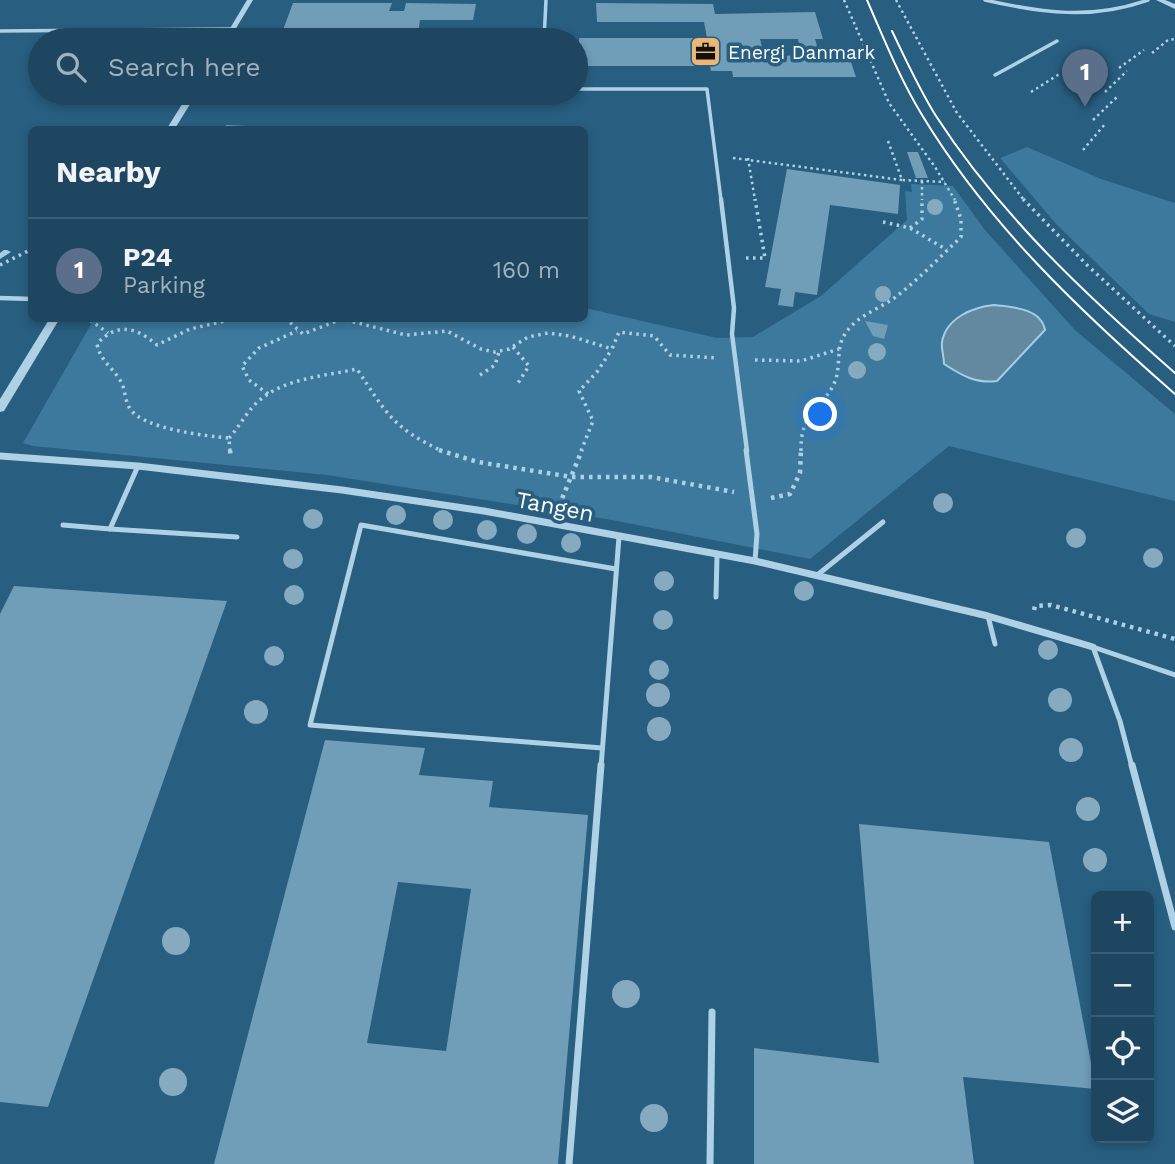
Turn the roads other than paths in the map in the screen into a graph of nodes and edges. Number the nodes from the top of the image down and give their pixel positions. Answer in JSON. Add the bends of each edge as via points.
{"nodes":[{"id":1,"x":250,"y":0,"type":"edge"},
{"id":2,"x":546,"y":0,"type":"edge"},
{"id":3,"x":985,"y":0,"type":"edge"},
{"id":4,"x":1148,"y":0,"type":"edge"},
{"id":5,"x":1159,"y":0,"type":"edge"},
{"id":6,"x":1175,"y":7,"type":"edge"},
{"id":7,"x":234,"y":28,"type":"edge"},
{"id":8,"x":545,"y":28,"type":"edge"},
{"id":9,"x":0,"y":31,"type":"edge"},
{"id":10,"x":28,"y":31,"type":"edge"},
{"id":11,"x":1058,"y":41,"type":"dead end"},
{"id":12,"x":995,"y":75,"type":"dead end"},
{"id":13,"x":588,"y":89,"type":"edge"},
{"id":14,"x":185,"y":105,"type":"edge"},
{"id":15,"x":172,"y":126,"type":"edge"},
{"id":16,"x":0,"y":298,"type":"edge"},
{"id":17,"x":28,"y":299,"type":"edge"},
{"id":18,"x":53,"y":322,"type":"edge"},
{"id":19,"x":0,"y":408,"type":"edge"},
{"id":20,"x":0,"y":456,"type":"edge"},
{"id":21,"x":138,"y":466,"type":"junction"},
{"id":22,"x":883,"y":522,"type":"dead end"},
{"id":23,"x":63,"y":525,"type":"dead end"},
{"id":24,"x":110,"y":529,"type":"junction"},
{"id":25,"x":237,"y":537,"type":"dead end"},
{"id":26,"x":619,"y":537,"type":"junction"},
{"id":27,"x":717,"y":556,"type":"junction"},
{"id":28,"x":755,"y":561,"type":"junction"},
{"id":29,"x":616,"y":569,"type":"junction"},
{"id":30,"x":816,"y":576,"type":"junction"},
{"id":31,"x":716,"y":597,"type":"dead end"},
{"id":32,"x":988,"y":616,"type":"junction"},
{"id":33,"x":995,"y":644,"type":"dead end"},
{"id":34,"x":1093,"y":647,"type":"junction"},
{"id":35,"x":1175,"y":675,"type":"edge"},
{"id":36,"x":602,"y":748,"type":"junction"},
{"id":37,"x":1175,"y":927,"type":"edge"},
{"id":38,"x":712,"y":1012,"type":"dead end"},
{"id":39,"x":569,"y":1164,"type":"edge"},
{"id":40,"x":710,"y":1164,"type":"edge"}],
"edges":[{"from":1,"to":7,"type":"street"},
{"from":2,"to":8,"type":"lane"},
{"from":3,"to":4,"type":"lane","via":[[1072,15],[1121,11]]},
{"from":5,"to":6,"type":"street"},
{"from":9,"to":10,"type":"lane"},
{"from":11,"to":12,"type":"lane"},
{"from":13,"to":28,"type":"lane","via":[[707,89],[757,534]]},
{"from":14,"to":15,"type":"street"},
{"from":16,"to":17,"type":"lane"},
{"from":18,"to":19,"type":"street"},
{"from":20,"to":21,"type":"street","name":"Tangen"},
{"from":21,"to":24,"type":"lane"},
{"from":21,"to":26,"type":"street","name":"Tangen","via":[[342,489]]},
{"from":22,"to":30,"type":"lane"},
{"from":23,"to":24,"type":"lane"},
{"from":24,"to":25,"type":"lane"},
{"from":26,"to":27,"type":"street","name":"Tangen"},
{"from":26,"to":29,"type":"lane"},
{"from":27,"to":28,"type":"street","name":"Tangen"},
{"from":27,"to":31,"type":"lane"},
{"from":28,"to":30,"type":"street","name":"Tangen"},
{"from":29,"to":36,"type":"lane"},
{"from":29,"to":36,"type":"lane","via":[[361,525],[310,725]]},
{"from":30,"to":32,"type":"street","name":"Tangen"},
{"from":32,"to":33,"type":"lane"},
{"from":32,"to":34,"type":"street","name":"Tangen"},
{"from":34,"to":35,"type":"lane"},
{"from":34,"to":37,"type":"lane","via":[[1120,722]]},
{"from":36,"to":39,"type":"lane"},
{"from":38,"to":40,"type":"lane"}]}
